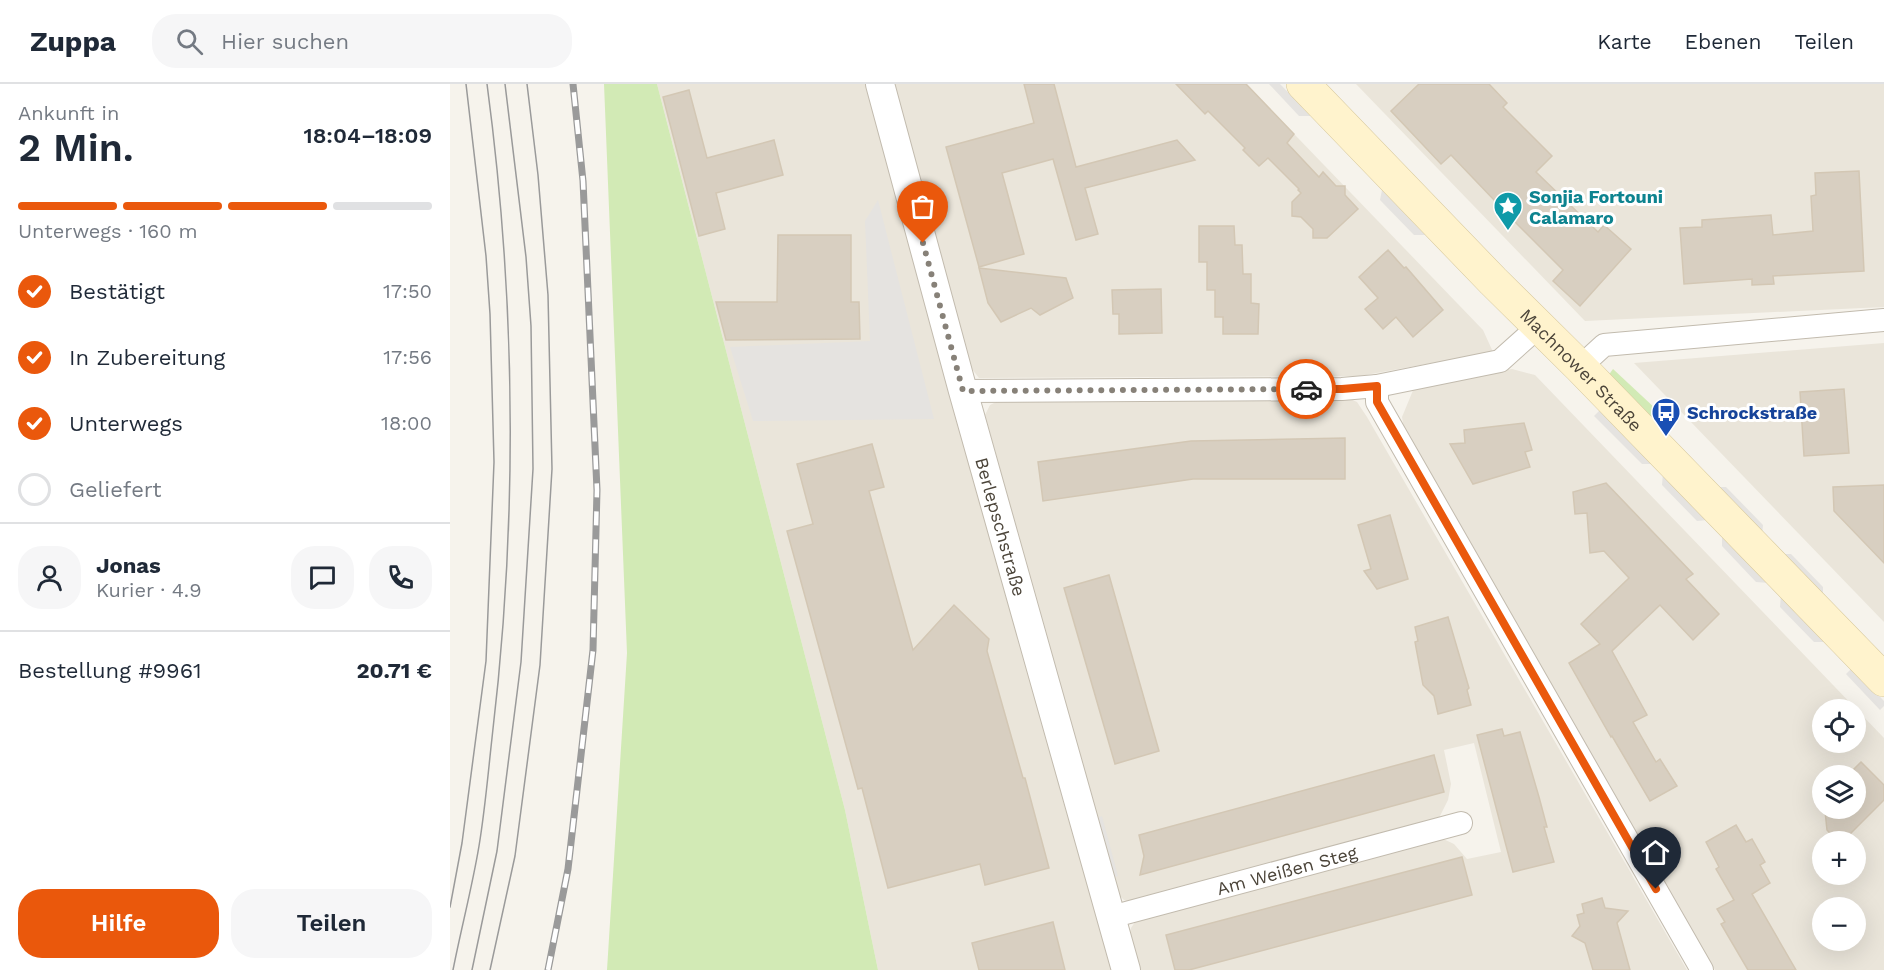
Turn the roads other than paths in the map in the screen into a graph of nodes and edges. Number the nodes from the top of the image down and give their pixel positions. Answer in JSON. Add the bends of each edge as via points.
{"nodes":[{"id":1,"x":880,"y":84,"type":"edge"},
{"id":2,"x":1303,"y":84,"type":"edge"},
{"id":3,"x":1884,"y":320,"type":"edge"},
{"id":4,"x":1539,"y":326,"type":"junction"},
{"id":5,"x":1581,"y":367,"type":"junction"},
{"id":6,"x":1377,"y":386,"type":"junction"},
{"id":7,"x":963,"y":391,"type":"junction"},
{"id":8,"x":1884,"y":680,"type":"edge"},
{"id":9,"x":1461,"y":823,"type":"dead end"},
{"id":10,"x":1111,"y":917,"type":"junction"},
{"id":11,"x":1126,"y":970,"type":"edge"},
{"id":12,"x":1702,"y":970,"type":"edge"}],
"edges":[{"from":1,"to":7,"type":"street","name":"Berlepschstraße"},
{"from":2,"to":4,"type":"main road","name":"Machnower Straße"},
{"from":3,"to":5,"type":"street","via":[[1604,345]]},
{"from":4,"to":5,"type":"main road","name":"Machnower Straße"},
{"from":4,"to":6,"type":"street","via":[[1500,361]]},
{"from":5,"to":8,"type":"main road","name":"Machnower Straße"},
{"from":6,"to":7,"type":"street"},
{"from":6,"to":12,"type":"street","via":[[1377,402]]},
{"from":7,"to":10,"type":"street","name":"Berlepschstraße"},
{"from":9,"to":10,"type":"street","name":"Am Weißen Steg"},
{"from":10,"to":11,"type":"street","name":"Berlepschstraße"}]}
